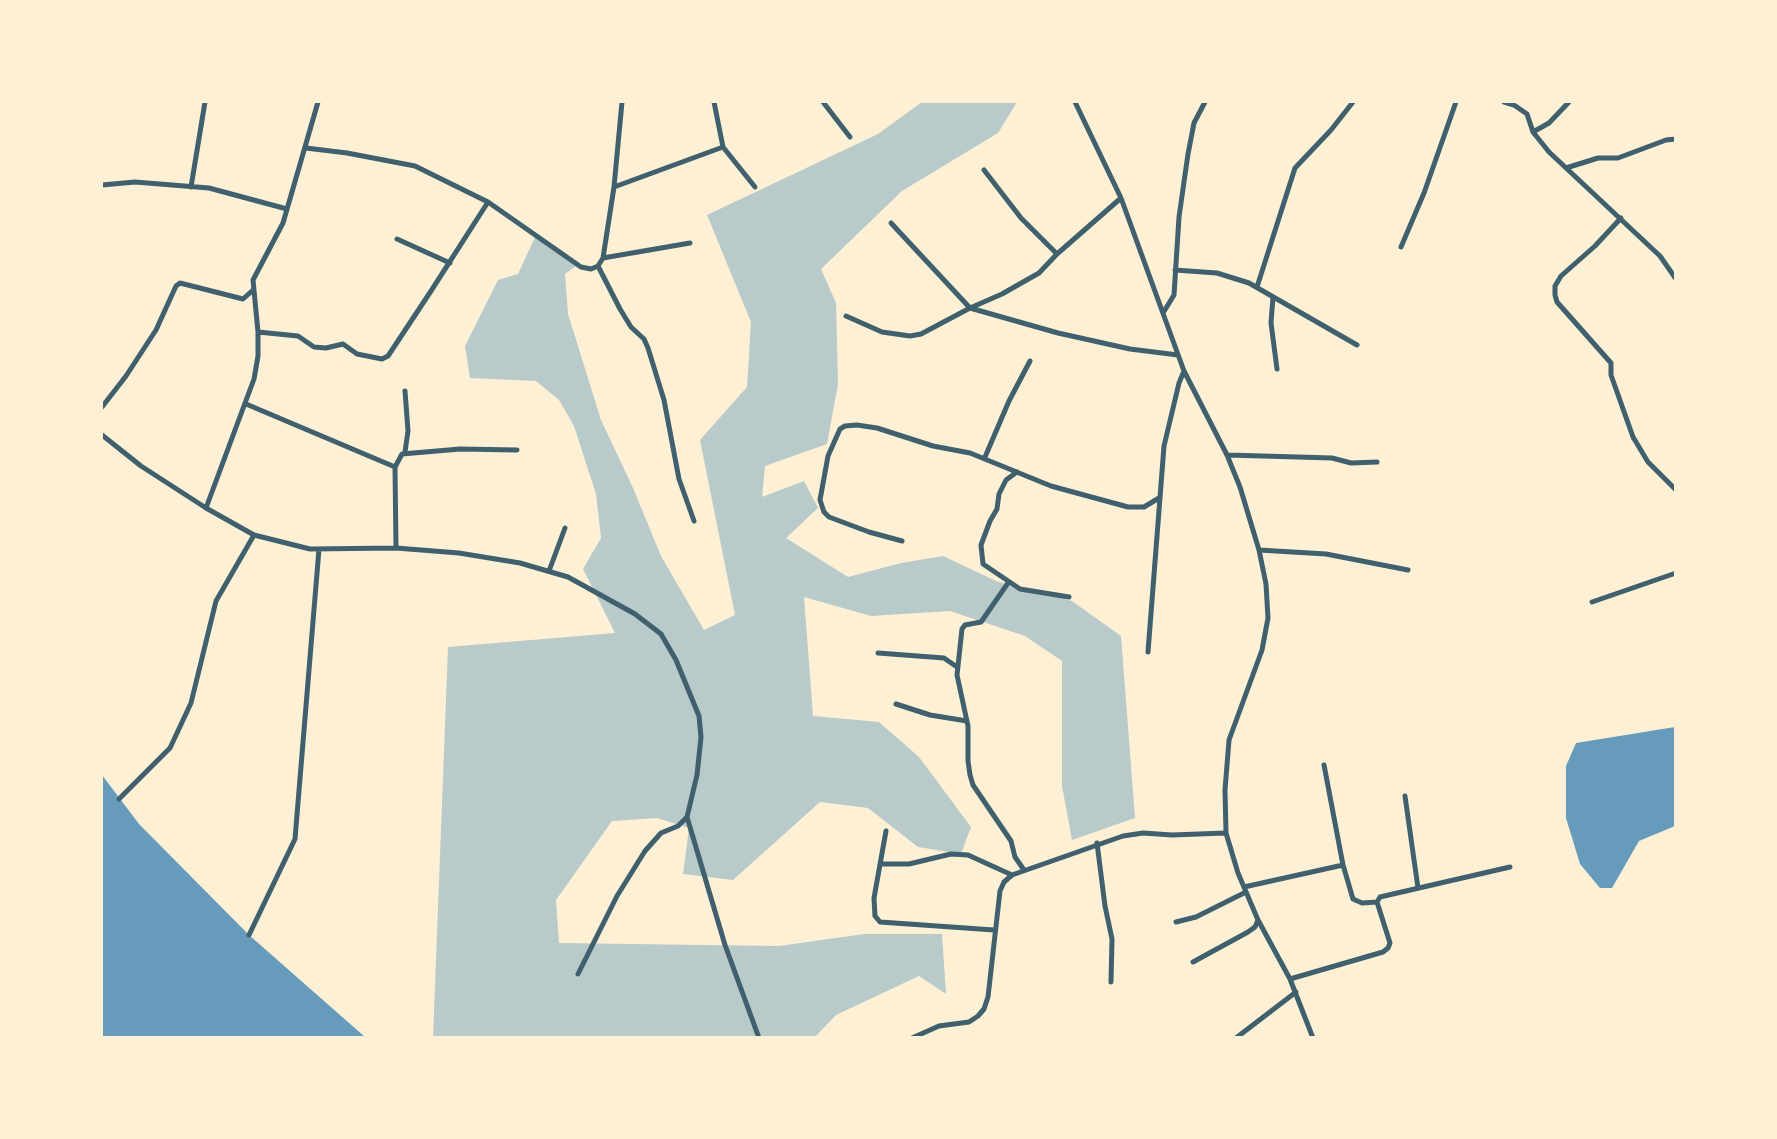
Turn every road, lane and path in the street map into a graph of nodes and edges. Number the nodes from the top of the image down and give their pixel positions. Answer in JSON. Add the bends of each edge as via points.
{"nodes":[{"id":1,"x":205,"y":102,"type":"edge"},
{"id":2,"x":318,"y":102,"type":"edge"},
{"id":3,"x":622,"y":102,"type":"edge"},
{"id":4,"x":714,"y":102,"type":"edge"},
{"id":5,"x":824,"y":102,"type":"edge"},
{"id":6,"x":1075,"y":102,"type":"edge"},
{"id":7,"x":1205,"y":102,"type":"edge"},
{"id":8,"x":1353,"y":102,"type":"edge"},
{"id":9,"x":1456,"y":102,"type":"edge"},
{"id":10,"x":1504,"y":102,"type":"edge"},
{"id":11,"x":1569,"y":102,"type":"edge"},
{"id":12,"x":1533,"y":132,"type":"junction"},
{"id":13,"x":850,"y":137,"type":"dead end"},
{"id":14,"x":1675,"y":138,"type":"edge"},
{"id":15,"x":723,"y":147,"type":"junction"},
{"id":16,"x":306,"y":148,"type":"junction"},
{"id":17,"x":1566,"y":168,"type":"junction"},
{"id":18,"x":985,"y":170,"type":"dead end"},
{"id":19,"x":102,"y":185,"type":"edge"},
{"id":20,"x":191,"y":187,"type":"junction"},
{"id":21,"x":614,"y":187,"type":"junction"},
{"id":22,"x":755,"y":187,"type":"dead end"},
{"id":23,"x":1121,"y":198,"type":"junction"},
{"id":24,"x":488,"y":202,"type":"junction"},
{"id":25,"x":287,"y":209,"type":"junction"},
{"id":26,"x":1621,"y":218,"type":"junction"},
{"id":27,"x":891,"y":223,"type":"dead end"},
{"id":28,"x":397,"y":239,"type":"dead end"},
{"id":29,"x":690,"y":243,"type":"dead end"},
{"id":30,"x":1401,"y":247,"type":"dead end"},
{"id":31,"x":1057,"y":254,"type":"junction"},
{"id":32,"x":603,"y":258,"type":"junction"},
{"id":33,"x":450,"y":263,"type":"junction"},
{"id":34,"x":598,"y":266,"type":"junction"},
{"id":35,"x":1175,"y":270,"type":"junction"},
{"id":36,"x":1675,"y":279,"type":"edge"},
{"id":37,"x":1257,"y":286,"type":"junction"},
{"id":38,"x":252,"y":290,"type":"junction"},
{"id":39,"x":1273,"y":297,"type":"junction"},
{"id":40,"x":970,"y":308,"type":"junction"},
{"id":41,"x":1163,"y":313,"type":"junction"},
{"id":42,"x":846,"y":316,"type":"dead end"},
{"id":43,"x":258,"y":332,"type":"junction"},
{"id":44,"x":1357,"y":345,"type":"dead end"},
{"id":45,"x":1178,"y":355,"type":"junction"},
{"id":46,"x":1030,"y":361,"type":"dead end"},
{"id":47,"x":1277,"y":369,"type":"dead end"},
{"id":48,"x":1184,"y":371,"type":"junction"},
{"id":49,"x":405,"y":390,"type":"dead end"},
{"id":50,"x":246,"y":404,"type":"junction"},
{"id":51,"x":102,"y":407,"type":"edge"},
{"id":52,"x":102,"y":435,"type":"edge"},
{"id":53,"x":517,"y":450,"type":"dead end"},
{"id":54,"x":405,"y":452,"type":"junction"},
{"id":55,"x":1227,"y":455,"type":"junction"},
{"id":56,"x":985,"y":457,"type":"junction"},
{"id":57,"x":1377,"y":462,"type":"dead end"},
{"id":58,"x":395,"y":467,"type":"junction"},
{"id":59,"x":1017,"y":472,"type":"junction"},
{"id":60,"x":1675,"y":490,"type":"edge"},
{"id":61,"x":1159,"y":498,"type":"junction"},
{"id":62,"x":205,"y":508,"type":"junction"},
{"id":63,"x":694,"y":521,"type":"dead end"},
{"id":64,"x":565,"y":528,"type":"dead end"},
{"id":65,"x":254,"y":535,"type":"junction"},
{"id":66,"x":902,"y":541,"type":"dead end"},
{"id":67,"x":396,"y":548,"type":"junction"},
{"id":68,"x":319,"y":549,"type":"junction"},
{"id":69,"x":1259,"y":550,"type":"junction"},
{"id":70,"x":1408,"y":570,"type":"dead end"},
{"id":71,"x":549,"y":571,"type":"junction"},
{"id":72,"x":1675,"y":573,"type":"edge"},
{"id":73,"x":1008,"y":583,"type":"junction"},
{"id":74,"x":1069,"y":597,"type":"dead end"},
{"id":75,"x":1592,"y":602,"type":"dead end"},
{"id":76,"x":1148,"y":652,"type":"dead end"},
{"id":77,"x":878,"y":653,"type":"dead end"},
{"id":78,"x":957,"y":667,"type":"junction"},
{"id":79,"x":896,"y":704,"type":"dead end"},
{"id":80,"x":967,"y":721,"type":"junction"},
{"id":81,"x":1324,"y":765,"type":"dead end"},
{"id":82,"x":1405,"y":796,"type":"dead end"},
{"id":83,"x":119,"y":799,"type":"dead end"},
{"id":84,"x":687,"y":817,"type":"junction"},
{"id":85,"x":886,"y":831,"type":"dead end"},
{"id":86,"x":1226,"y":833,"type":"junction"},
{"id":87,"x":1097,"y":843,"type":"junction"},
{"id":88,"x":881,"y":864,"type":"junction"},
{"id":89,"x":1343,"y":865,"type":"junction"},
{"id":90,"x":1510,"y":867,"type":"dead end"},
{"id":91,"x":1024,"y":870,"type":"junction"},
{"id":92,"x":1012,"y":875,"type":"junction"},
{"id":93,"x":1418,"y":888,"type":"junction"},
{"id":94,"x":1245,"y":890,"type":"junction"},
{"id":95,"x":1377,"y":902,"type":"junction"},
{"id":96,"x":1258,"y":920,"type":"junction"},
{"id":97,"x":1176,"y":922,"type":"dead end"},
{"id":98,"x":994,"y":930,"type":"junction"},
{"id":99,"x":249,"y":934,"type":"dead end"},
{"id":100,"x":1194,"y":962,"type":"dead end"},
{"id":101,"x":578,"y":974,"type":"dead end"},
{"id":102,"x":1290,"y":979,"type":"junction"},
{"id":103,"x":1111,"y":982,"type":"dead end"},
{"id":104,"x":1296,"y":992,"type":"junction"},
{"id":105,"x":759,"y":1038,"type":"edge"},
{"id":106,"x":912,"y":1038,"type":"edge"},
{"id":107,"x":1236,"y":1038,"type":"edge"},
{"id":108,"x":1313,"y":1038,"type":"edge"}],
"edges":[{"from":1,"to":20,"type":"street"},
{"from":2,"to":16,"type":"street"},
{"from":3,"to":21,"type":"street"},
{"from":4,"to":15,"type":"street"},
{"from":5,"to":13,"type":"street"},
{"from":6,"to":23,"type":"street"},
{"from":7,"to":35,"type":"street","via":[[1194,123],[1188,153]]},
{"from":8,"to":37,"type":"street","via":[[1295,168]]},
{"from":9,"to":30,"type":"street"},
{"from":10,"to":12,"type":"street","via":[[1527,114]]},
{"from":11,"to":12,"type":"street"},
{"from":12,"to":17,"type":"street"},
{"from":14,"to":17,"type":"street","via":[[1618,158],[1598,158]]},
{"from":15,"to":21,"type":"street"},
{"from":15,"to":22,"type":"street"},
{"from":16,"to":24,"type":"street","via":[[415,166]]},
{"from":16,"to":25,"type":"street"},
{"from":17,"to":26,"type":"street"},
{"from":18,"to":31,"type":"street","via":[[1021,218]]},
{"from":19,"to":20,"type":"street","via":[[135,182]]},
{"from":20,"to":25,"type":"street"},
{"from":21,"to":32,"type":"street"},
{"from":23,"to":31,"type":"street"},
{"from":23,"to":41,"type":"street"},
{"from":24,"to":33,"type":"street"},
{"from":24,"to":34,"type":"street","via":[[581,267]]},
{"from":25,"to":38,"type":"street"},
{"from":26,"to":36,"type":"street","via":[[1660,256]]},
{"from":26,"to":60,"type":"street","via":[[1561,276],[1555,295],[1611,363],[1611,376],[1633,437],[1648,462]]},
{"from":27,"to":40,"type":"street"},
{"from":28,"to":33,"type":"street"},
{"from":29,"to":32,"type":"street"},
{"from":31,"to":40,"type":"street","via":[[1039,273]]},
{"from":32,"to":34,"type":"street"},
{"from":33,"to":43,"type":"street","via":[[382,359],[357,354],[343,344],[314,347],[298,336]]},
{"from":34,"to":63,"type":"street","via":[[620,309],[648,348],[664,400],[679,480]]},
{"from":35,"to":37,"type":"street","via":[[1217,274]]},
{"from":35,"to":41,"type":"street","via":[[1173,298]]},
{"from":37,"to":39,"type":"street"},
{"from":38,"to":43,"type":"street"},
{"from":38,"to":51,"type":"street","via":[[243,299],[180,283],[156,330]]},
{"from":39,"to":44,"type":"street"},
{"from":39,"to":47,"type":"street"},
{"from":40,"to":42,"type":"street","via":[[910,336],[882,332]]},
{"from":40,"to":45,"type":"street","via":[[1058,333]]},
{"from":41,"to":45,"type":"street"},
{"from":43,"to":50,"type":"street","via":[[258,356]]},
{"from":45,"to":48,"type":"street"},
{"from":46,"to":56,"type":"street"},
{"from":48,"to":55,"type":"street"},
{"from":48,"to":61,"type":"street","via":[[1164,446]]},
{"from":49,"to":54,"type":"street"},
{"from":50,"to":58,"type":"street"},
{"from":50,"to":62,"type":"street"},
{"from":52,"to":62,"type":"street"},
{"from":53,"to":54,"type":"street"},
{"from":54,"to":58,"type":"street"},
{"from":55,"to":57,"type":"street"},
{"from":55,"to":69,"type":"street"},
{"from":56,"to":59,"type":"street"},
{"from":56,"to":66,"type":"street","via":[[877,428],[851,425],[841,429],[828,456],[820,500],[824,512]]},
{"from":58,"to":67,"type":"street"},
{"from":59,"to":61,"type":"street","via":[[1128,507],[1144,507]]},
{"from":59,"to":73,"type":"street","via":[[999,494],[981,545],[982,565]]},
{"from":61,"to":76,"type":"street"},
{"from":62,"to":65,"type":"street"},
{"from":64,"to":71,"type":"street"},
{"from":65,"to":68,"type":"street"},
{"from":65,"to":83,"type":"street","via":[[215,601],[191,703],[170,747]]},
{"from":67,"to":68,"type":"street"},
{"from":67,"to":71,"type":"street","via":[[459,553]]},
{"from":68,"to":99,"type":"street","via":[[295,839]]},
{"from":69,"to":70,"type":"street","via":[[1325,554]]},
{"from":69,"to":86,"type":"street","via":[[1268,618],[1262,650],[1229,740]]},
{"from":71,"to":84,"type":"street","via":[[635,614],[669,645],[699,716],[701,737]]},
{"from":72,"to":75,"type":"street"},
{"from":73,"to":74,"type":"street","via":[[1026,591]]},
{"from":73,"to":78,"type":"street","via":[[981,622],[962,629]]},
{"from":77,"to":78,"type":"street","via":[[944,658]]},
{"from":78,"to":80,"type":"street"},
{"from":79,"to":80,"type":"street"},
{"from":80,"to":91,"type":"street","via":[[973,785],[1011,841]]},
{"from":81,"to":89,"type":"street"},
{"from":82,"to":93,"type":"street"},
{"from":84,"to":101,"type":"street","via":[[645,851]]},
{"from":84,"to":105,"type":"street","via":[[725,945]]},
{"from":85,"to":88,"type":"street"},
{"from":86,"to":87,"type":"street","via":[[1143,833]]},
{"from":86,"to":94,"type":"street"},
{"from":87,"to":91,"type":"street"},
{"from":87,"to":103,"type":"street","via":[[1112,939]]},
{"from":88,"to":92,"type":"street","via":[[960,855]]},
{"from":88,"to":98,"type":"street","via":[[874,907],[880,922]]},
{"from":89,"to":94,"type":"street"},
{"from":89,"to":95,"type":"street","via":[[1353,899]]},
{"from":90,"to":93,"type":"street"},
{"from":91,"to":92,"type":"street"},
{"from":92,"to":98,"type":"street","via":[[1000,891]]},
{"from":93,"to":95,"type":"street","via":[[1380,897]]},
{"from":94,"to":96,"type":"street"},
{"from":94,"to":97,"type":"street","via":[[1196,917]]},
{"from":95,"to":102,"type":"street","via":[[1388,948]]},
{"from":96,"to":100,"type":"street","via":[[1248,932]]},
{"from":96,"to":102,"type":"street"},
{"from":98,"to":106,"type":"street","via":[[988,997],[978,1016]]},
{"from":102,"to":104,"type":"street"},
{"from":104,"to":107,"type":"street"},
{"from":104,"to":108,"type":"street"}]}
